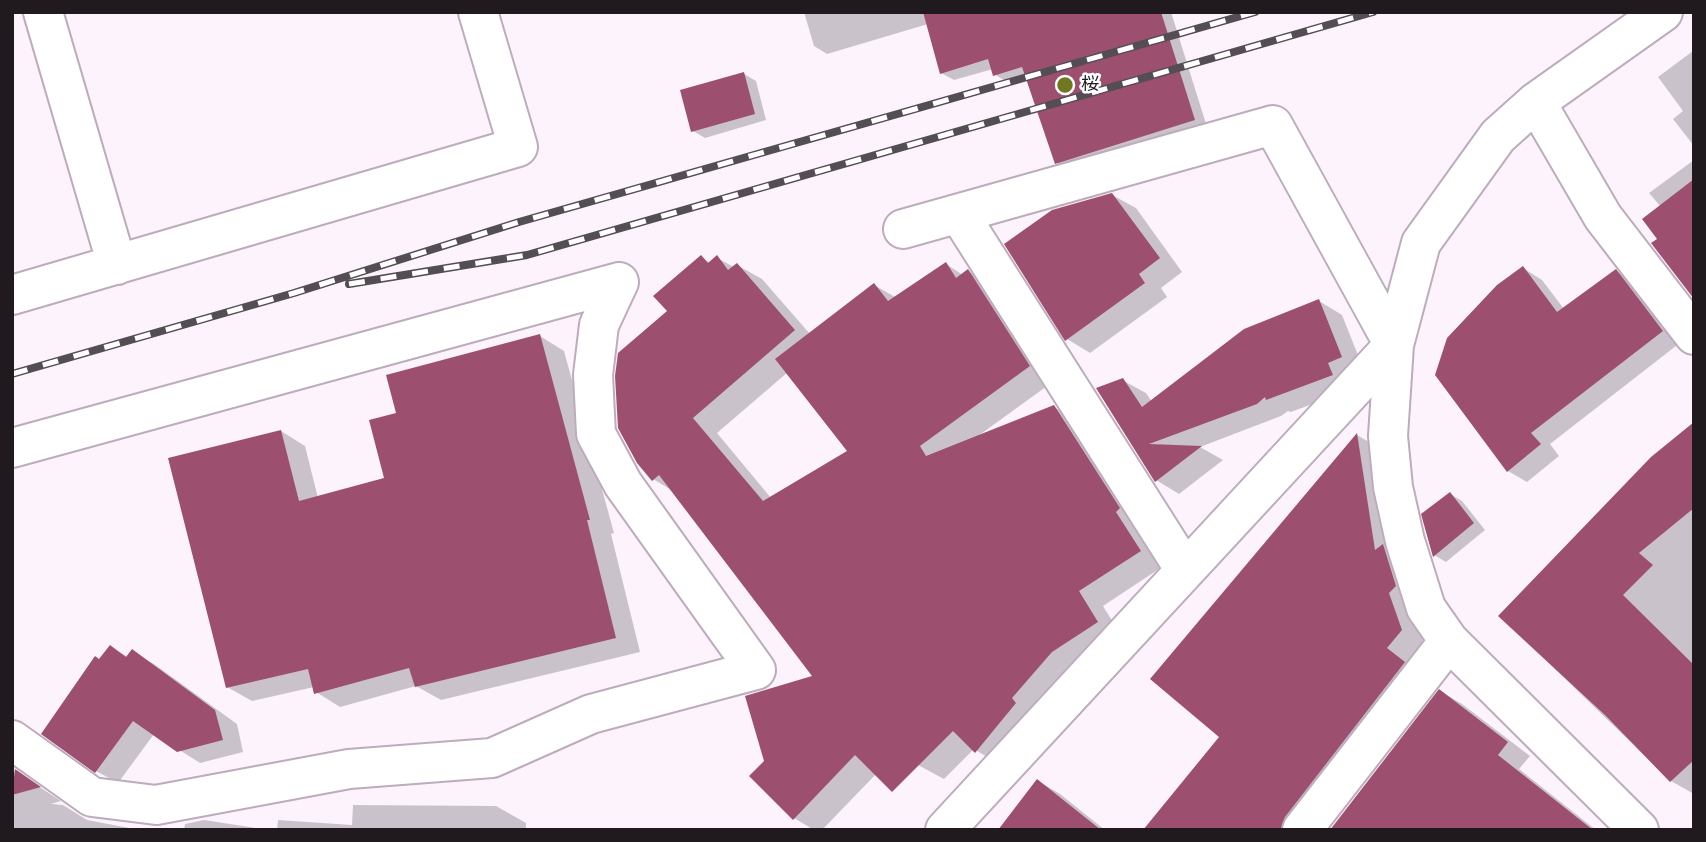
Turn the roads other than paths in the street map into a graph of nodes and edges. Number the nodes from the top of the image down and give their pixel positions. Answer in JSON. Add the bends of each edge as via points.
{"nodes":[{"id":1,"x":43,"y":12,"type":"edge"},
{"id":2,"x":478,"y":12,"type":"edge"},
{"id":3,"x":1663,"y":12,"type":"edge"},
{"id":4,"x":1536,"y":102,"type":"junction"},
{"id":5,"x":959,"y":214,"type":"junction"},
{"id":6,"x":903,"y":229,"type":"dead end"},
{"id":7,"x":117,"y":265,"type":"junction"},
{"id":8,"x":12,"y":295,"type":"edge"},
{"id":9,"x":1694,"y":335,"type":"edge"},
{"id":10,"x":1394,"y":345,"type":"junction"},
{"id":11,"x":12,"y":449,"type":"edge"},
{"id":12,"x":1185,"y":570,"type":"junction"},
{"id":13,"x":1449,"y":641,"type":"junction"},
{"id":14,"x":12,"y":740,"type":"edge"},
{"id":15,"x":945,"y":830,"type":"edge"},
{"id":16,"x":1302,"y":830,"type":"edge"},
{"id":17,"x":1639,"y":830,"type":"edge"}],
"edges":[{"from":1,"to":7,"type":"street"},
{"from":2,"to":7,"type":"street","via":[[518,148]]},
{"from":3,"to":4,"type":"street"},
{"from":4,"to":9,"type":"street","via":[[1603,217]]},
{"from":4,"to":10,"type":"street","via":[[1498,136],[1421,243]]},
{"from":5,"to":6,"type":"street"},
{"from":5,"to":10,"type":"street","via":[[1272,125]]},
{"from":5,"to":12,"type":"street"},
{"from":7,"to":8,"type":"street"},
{"from":10,"to":12,"type":"street"},
{"from":10,"to":13,"type":"street","via":[[1388,436],[1393,487],[1426,608]]},
{"from":11,"to":14,"type":"street","via":[[619,282],[599,325],[593,375],[596,434],[623,484],[756,670],[591,714],[492,758],[349,769],[156,805],[92,797]]},
{"from":12,"to":15,"type":"street"},
{"from":13,"to":16,"type":"street"},
{"from":13,"to":17,"type":"street"}]}
